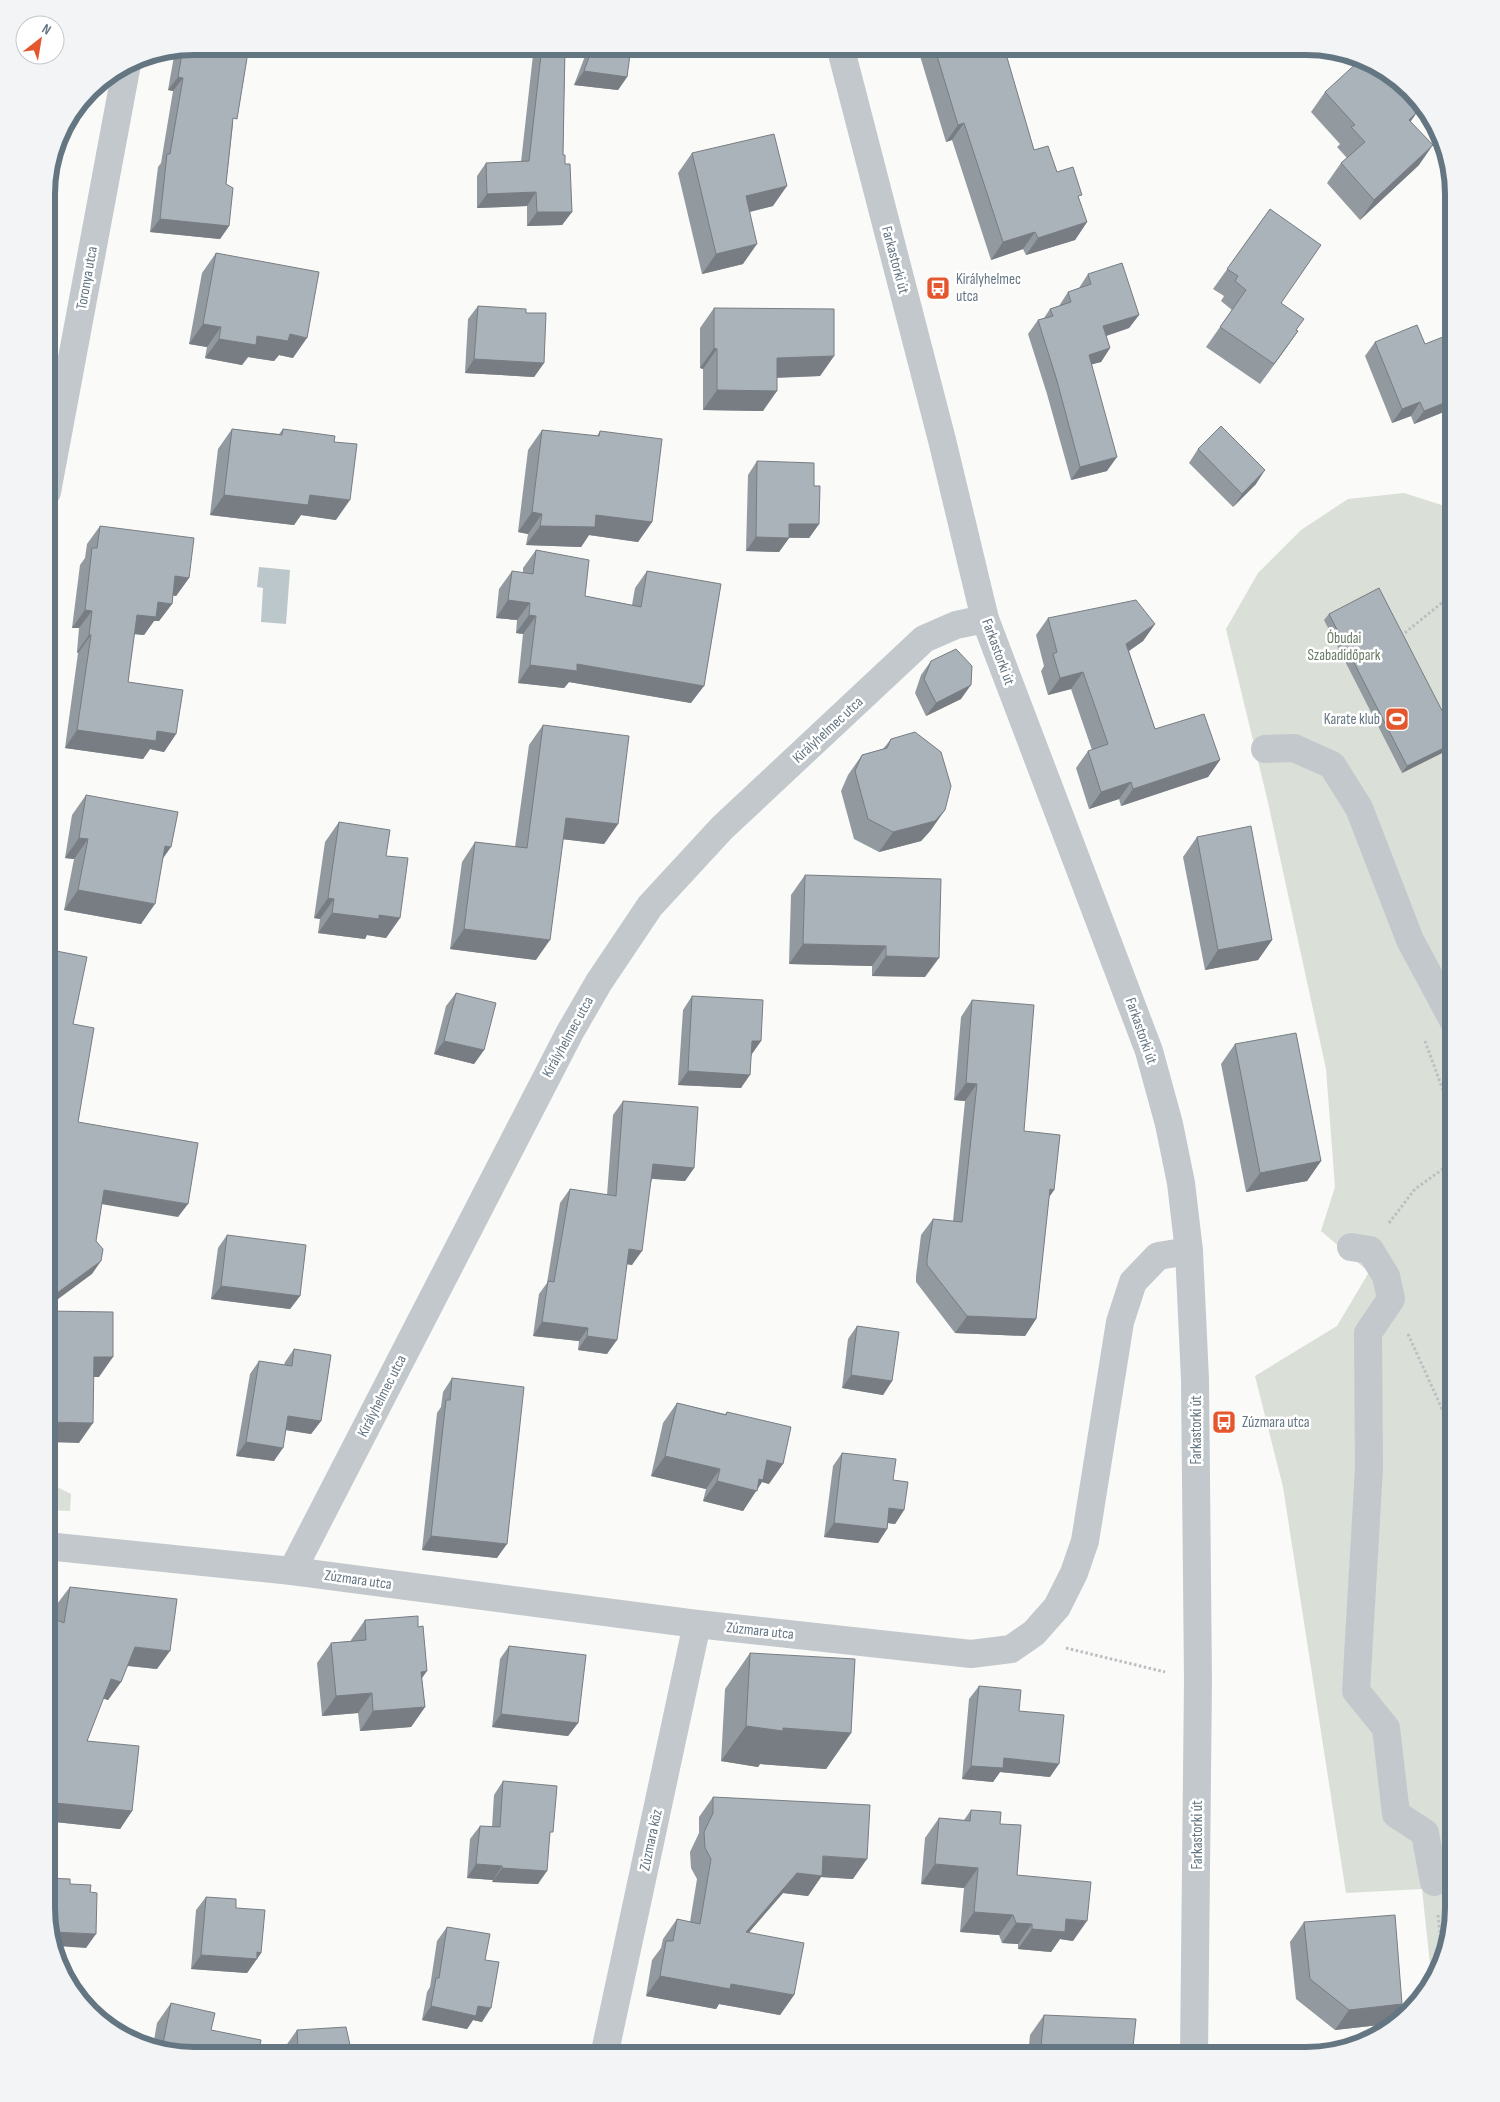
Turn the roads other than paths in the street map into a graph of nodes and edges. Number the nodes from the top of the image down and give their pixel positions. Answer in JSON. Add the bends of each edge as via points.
{"nodes":[{"id":1,"x":842,"y":55,"type":"edge"},
{"id":2,"x":125,"y":73,"type":"edge"},
{"id":3,"x":55,"y":444,"type":"edge"},
{"id":4,"x":985,"y":618,"type":"junction"},
{"id":5,"x":1265,"y":749,"type":"dead end"},
{"id":6,"x":1445,"y":1005,"type":"edge"},
{"id":7,"x":1360,"y":1248,"type":"road end"},
{"id":8,"x":1188,"y":1251,"type":"junction"},
{"id":9,"x":55,"y":1547,"type":"edge"},
{"id":10,"x":292,"y":1571,"type":"junction"},
{"id":11,"x":697,"y":1624,"type":"junction"},
{"id":12,"x":1434,"y":1882,"type":"dead end"},
{"id":13,"x":606,"y":2047,"type":"edge"},
{"id":14,"x":1194,"y":2047,"type":"edge"}],
"edges":[{"from":1,"to":4,"type":"street","name":"Farkastorki út"},
{"from":2,"to":3,"type":"street","name":"Toronya utca"},
{"from":4,"to":8,"type":"street","name":"Farkastorki út","via":[[1149,1051],[1179,1174]]},
{"from":4,"to":10,"type":"street","name":"Királyhelmec utca","via":[[956,625],[924,639],[722,828],[650,906],[570,1032]]},
{"from":5,"to":6,"type":"street","via":[[1294,748],[1332,765],[1359,808],[1410,940]]},
{"from":7,"to":12,"type":"street","via":[[1386,1276],[1392,1299],[1368,1333],[1369,1468],[1356,1691],[1386,1728],[1396,1814],[1425,1833]]},
{"from":8,"to":11,"type":"street","name":"Zúzmara utca","via":[[1158,1256],[1133,1282],[1120,1322],[1085,1541],[1057,1607],[1034,1633],[1011,1649],[971,1654]]},
{"from":8,"to":14,"type":"street","name":"Farkastorki út","via":[[1196,1379],[1198,1680]]},
{"from":9,"to":10,"type":"street","name":"Zúzmara utca"},
{"from":10,"to":11,"type":"street","name":"Zúzmara utca"},
{"from":11,"to":13,"type":"street","name":"Zúzmara köz"}]}
